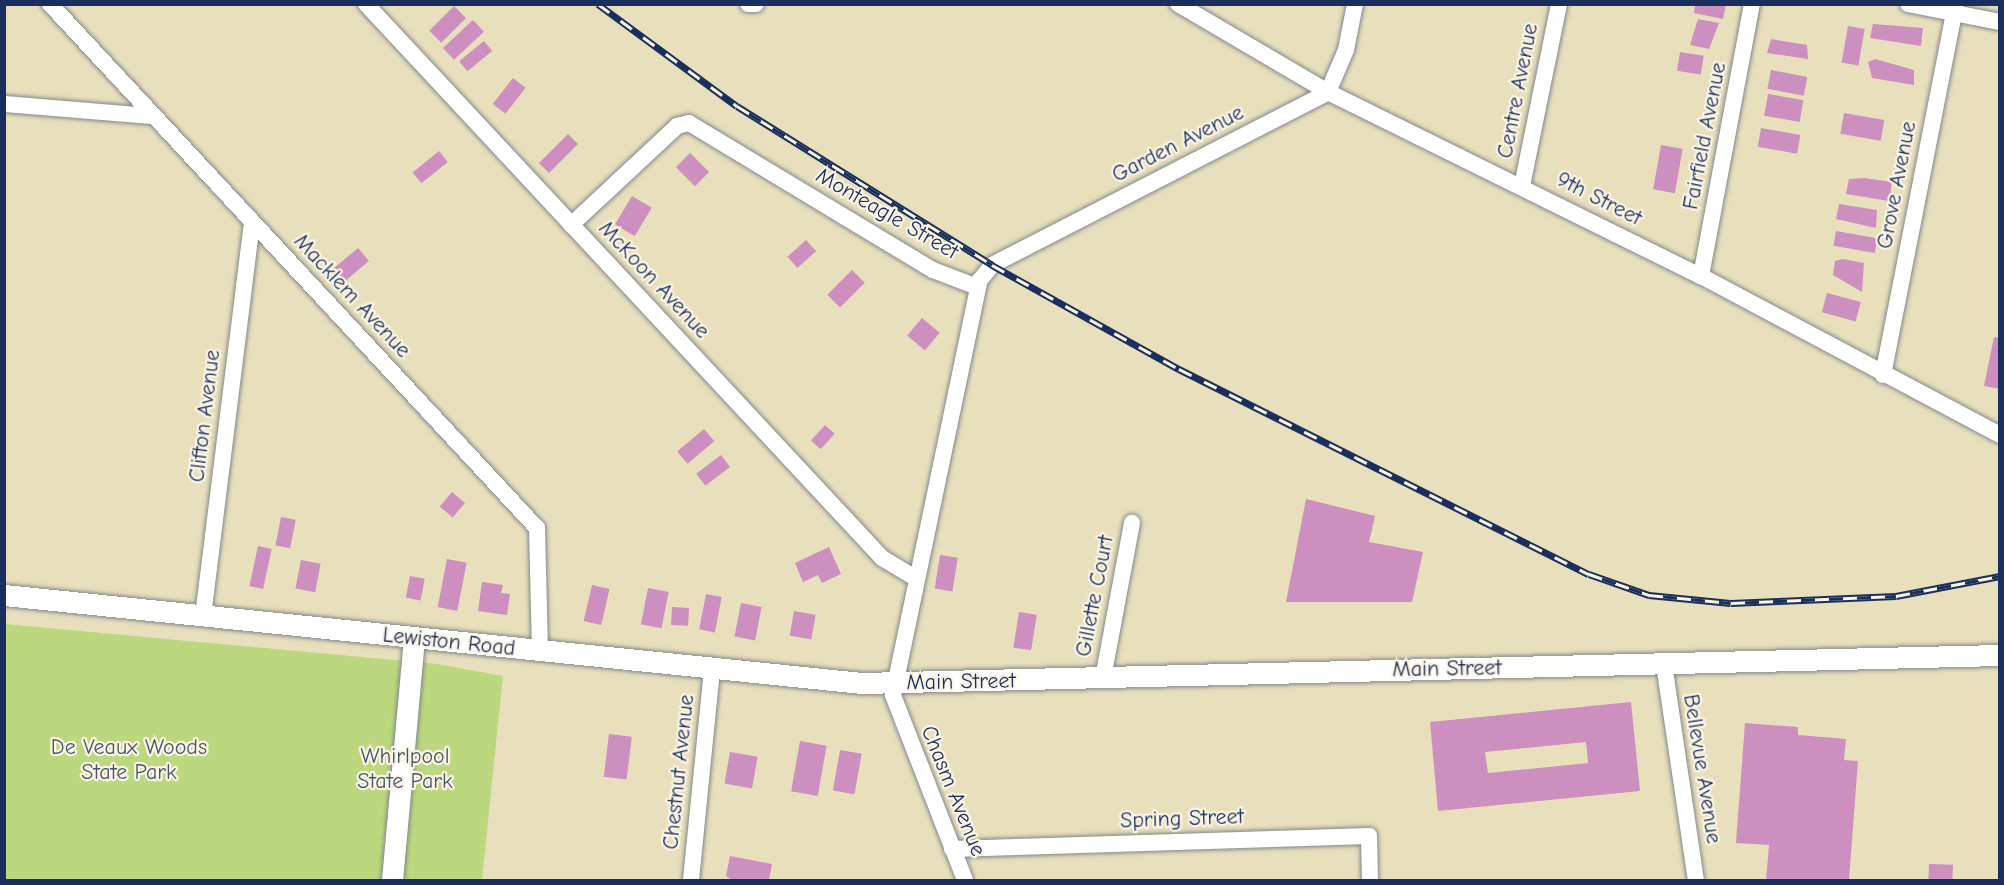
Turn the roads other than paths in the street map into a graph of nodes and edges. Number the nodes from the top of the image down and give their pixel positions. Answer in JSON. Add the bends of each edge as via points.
{"nodes":[{"id":1,"x":50,"y":4,"type":"edge"},
{"id":2,"x":366,"y":4,"type":"edge"},
{"id":3,"x":748,"y":4,"type":"edge"},
{"id":4,"x":756,"y":4,"type":"edge"},
{"id":5,"x":1179,"y":4,"type":"edge"},
{"id":6,"x":1355,"y":4,"type":"edge"},
{"id":7,"x":1559,"y":4,"type":"edge"},
{"id":8,"x":1752,"y":4,"type":"edge"},
{"id":9,"x":1908,"y":4,"type":"edge"},
{"id":10,"x":1955,"y":9,"type":"edge"},
{"id":11,"x":2000,"y":22,"type":"edge"},
{"id":12,"x":1328,"y":92,"type":"junction"},
{"id":13,"x":4,"y":104,"type":"edge"},
{"id":14,"x":150,"y":116,"type":"junction"},
{"id":15,"x":1522,"y":186,"type":"junction"},
{"id":16,"x":252,"y":222,"type":"junction"},
{"id":17,"x":571,"y":225,"type":"junction"},
{"id":18,"x":1701,"y":276,"type":"junction"},
{"id":19,"x":977,"y":287,"type":"junction"},
{"id":20,"x":1883,"y":375,"type":"junction"},
{"id":21,"x":2000,"y":435,"type":"edge"},
{"id":22,"x":1131,"y":523,"type":"dead end"},
{"id":23,"x":915,"y":578,"type":"junction"},
{"id":24,"x":4,"y":596,"type":"edge"},
{"id":25,"x":203,"y":616,"type":"junction"},
{"id":26,"x":414,"y":638,"type":"junction"},
{"id":27,"x":540,"y":651,"type":"junction"},
{"id":28,"x":2000,"y":655,"type":"edge"},
{"id":29,"x":1664,"y":664,"type":"junction"},
{"id":30,"x":712,"y":669,"type":"junction"},
{"id":31,"x":1103,"y":678,"type":"junction"},
{"id":32,"x":894,"y":683,"type":"junction"},
{"id":33,"x":952,"y":849,"type":"junction"},
{"id":34,"x":392,"y":880,"type":"edge"},
{"id":35,"x":690,"y":880,"type":"edge"},
{"id":36,"x":965,"y":880,"type":"edge"},
{"id":37,"x":1370,"y":880,"type":"edge"},
{"id":38,"x":1696,"y":880,"type":"edge"}],
"edges":[{"from":1,"to":14,"type":"street","name":"Macklem Avenue"},
{"from":2,"to":17,"type":"street","name":"McKoon Avenue"},
{"from":3,"to":4,"type":"street"},
{"from":5,"to":12,"type":"street","name":"9th Street","via":[[1188,15]]},
{"from":6,"to":12,"type":"street","via":[[1346,50]]},
{"from":7,"to":15,"type":"street","name":"Centre Avenue"},
{"from":8,"to":18,"type":"street","name":"Fairfield Avenue"},
{"from":9,"to":10,"type":"street"},
{"from":10,"to":11,"type":"street"},
{"from":10,"to":20,"type":"street","name":"Grove Avenue"},
{"from":12,"to":15,"type":"street","name":"9th Street"},
{"from":12,"to":19,"type":"street","name":"Garden Avenue","via":[[992,266]]},
{"from":13,"to":14,"type":"street"},
{"from":14,"to":16,"type":"street","name":"Macklem Avenue"},
{"from":15,"to":18,"type":"street","name":"9th Street"},
{"from":16,"to":25,"type":"street","name":"Clifton Avenue"},
{"from":16,"to":27,"type":"street","name":"Macklem Avenue","via":[[537,528]]},
{"from":17,"to":19,"type":"street","name":"Monteagle Street","via":[[677,126],[689,123],[933,270]]},
{"from":17,"to":23,"type":"street","name":"McKoon Avenue","via":[[882,558]]},
{"from":18,"to":20,"type":"street","name":"9th Street"},
{"from":19,"to":23,"type":"street"},
{"from":20,"to":21,"type":"street","name":"9th Street"},
{"from":22,"to":31,"type":"street","name":"Gillette Court"},
{"from":23,"to":32,"type":"street"},
{"from":24,"to":25,"type":"main road","name":"Lewiston Road"},
{"from":25,"to":26,"type":"main road","name":"Lewiston Road"},
{"from":26,"to":27,"type":"main road","name":"Lewiston Road"},
{"from":26,"to":34,"type":"main road"},
{"from":27,"to":30,"type":"main road","name":"Lewiston Road"},
{"from":28,"to":29,"type":"main road","name":"Main Street"},
{"from":29,"to":31,"type":"main road","name":"Main Street"},
{"from":29,"to":38,"type":"street","name":"Bellevue Avenue"},
{"from":30,"to":32,"type":"main road","name":"Lewiston Road"},
{"from":30,"to":35,"type":"street","name":"Chestnut Avenue"},
{"from":31,"to":32,"type":"main road","name":"Main Street"},
{"from":32,"to":33,"type":"street","name":"Chasm Avenue","via":[[894,705]]},
{"from":33,"to":36,"type":"street","name":"Chasm Avenue"},
{"from":33,"to":37,"type":"street","name":"Spring Street","via":[[1368,836]]}]}
